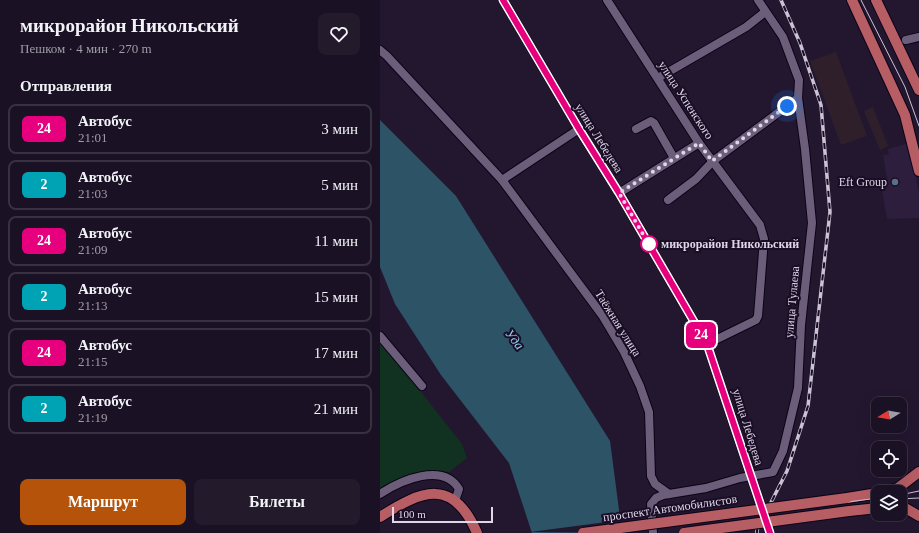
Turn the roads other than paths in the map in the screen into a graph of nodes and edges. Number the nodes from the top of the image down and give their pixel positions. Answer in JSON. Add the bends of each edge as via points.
{"nodes":[{"id":1,"x":503,"y":0,"type":"edge"},
{"id":2,"x":607,"y":0,"type":"edge"},
{"id":3,"x":758,"y":0,"type":"edge"},
{"id":4,"x":852,"y":0,"type":"edge"},
{"id":5,"x":876,"y":0,"type":"edge"},
{"id":6,"x":765,"y":12,"type":"junction"},
{"id":7,"x":919,"y":37,"type":"edge"},
{"id":8,"x":906,"y":40,"type":"dead end"},
{"id":9,"x":380,"y":50,"type":"edge"},
{"id":10,"x":658,"y":78,"type":"junction"},
{"id":11,"x":919,"y":90,"type":"edge"},
{"id":12,"x":798,"y":98,"type":"junction"},
{"id":13,"x":579,"y":129,"type":"junction"},
{"id":14,"x":636,"y":129,"type":"dead end"},
{"id":15,"x":699,"y":143,"type":"junction"},
{"id":16,"x":917,"y":154,"type":"edge"},
{"id":17,"x":674,"y":158,"type":"junction"},
{"id":18,"x":712,"y":161,"type":"junction"},
{"id":19,"x":919,"y":171,"type":"edge"},
{"id":20,"x":502,"y":180,"type":"junction"},
{"id":21,"x":619,"y":193,"type":"junction"},
{"id":22,"x":668,"y":200,"type":"dead end"},
{"id":23,"x":380,"y":336,"type":"edge"},
{"id":24,"x":707,"y":344,"type":"junction"},
{"id":25,"x":422,"y":386,"type":"dead end"},
{"id":26,"x":919,"y":472,"type":"edge"},
{"id":27,"x":751,"y":477,"type":"junction"},
{"id":28,"x":902,"y":485,"type":"edge"},
{"id":29,"x":380,"y":494,"type":"edge"},
{"id":30,"x":669,"y":494,"type":"junction"},
{"id":31,"x":871,"y":494,"type":"edge"},
{"id":32,"x":455,"y":501,"type":"junction"},
{"id":33,"x":871,"y":509,"type":"edge"},
{"id":34,"x":907,"y":509,"type":"edge"},
{"id":35,"x":919,"y":516,"type":"edge"},
{"id":36,"x":380,"y":517,"type":"edge"},
{"id":37,"x":477,"y":533,"type":"edge"},
{"id":38,"x":584,"y":533,"type":"edge"},
{"id":39,"x":653,"y":533,"type":"edge"},
{"id":40,"x":684,"y":533,"type":"edge"},
{"id":41,"x":770,"y":533,"type":"edge"}],
"edges":[{"from":1,"to":13,"type":"street","name":"улица Лебедева"},
{"from":2,"to":10,"type":"street","name":"улица Успенского"},
{"from":3,"to":6,"type":"street","name":"улица Тулаева"},
{"from":4,"to":16,"type":"main road","via":[[905,115]]},
{"from":5,"to":11,"type":"main road"},
{"from":6,"to":10,"type":"street","via":[[746,27]]},
{"from":6,"to":12,"type":"street","name":"улица Тулаева","via":[[784,37],[799,80]]},
{"from":7,"to":8,"type":"street"},
{"from":9,"to":20,"type":"street","name":"Таёжная улица"},
{"from":10,"to":15,"type":"street","name":"улица Успенского"},
{"from":12,"to":18,"type":"street"},
{"from":12,"to":27,"type":"street","name":"улица Тулаева","via":[[812,223],[801,325],[798,388],[784,451],[773,472]]},
{"from":13,"to":20,"type":"street"},
{"from":13,"to":21,"type":"street","name":"улица Лебедева"},
{"from":14,"to":17,"type":"street","via":[[651,121],[654,123]]},
{"from":15,"to":17,"type":"street"},
{"from":15,"to":18,"type":"street","name":"улица Успенского"},
{"from":16,"to":19,"type":"main road"},
{"from":17,"to":21,"type":"street"},
{"from":18,"to":22,"type":"street","via":[[696,179]]},
{"from":18,"to":24,"type":"street","name":"улица Успенского","via":[[760,225],[764,239],[756,320]]},
{"from":20,"to":30,"type":"street","name":"Таёжная улица","via":[[602,315],[624,352],[649,412],[651,476],[656,484]]},
{"from":21,"to":24,"type":"street","name":"улица Лебедева"},
{"from":23,"to":25,"type":"street"},
{"from":24,"to":27,"type":"street","name":"улица Лебедева"},
{"from":26,"to":28,"type":"main road"},
{"from":27,"to":30,"type":"street","name":"улица Тулаева","via":[[699,490]]},
{"from":27,"to":41,"type":"street","name":"улица Лебедева"},
{"from":29,"to":32,"type":"street","via":[[420,477],[440,474],[455,481],[460,489]]},
{"from":30,"to":39,"type":"street","name":"улица Тулаева","via":[[656,498],[651,504]]},
{"from":31,"to":38,"type":"main road","name":"проспект Автомобилистов","bridge":true},
{"from":32,"to":36,"type":"main road","via":[[435,492],[416,496]]},
{"from":32,"to":37,"type":"main road","via":[[469,515]]},
{"from":33,"to":40,"type":"main road","bridge":true},
{"from":34,"to":35,"type":"main road"}]}
